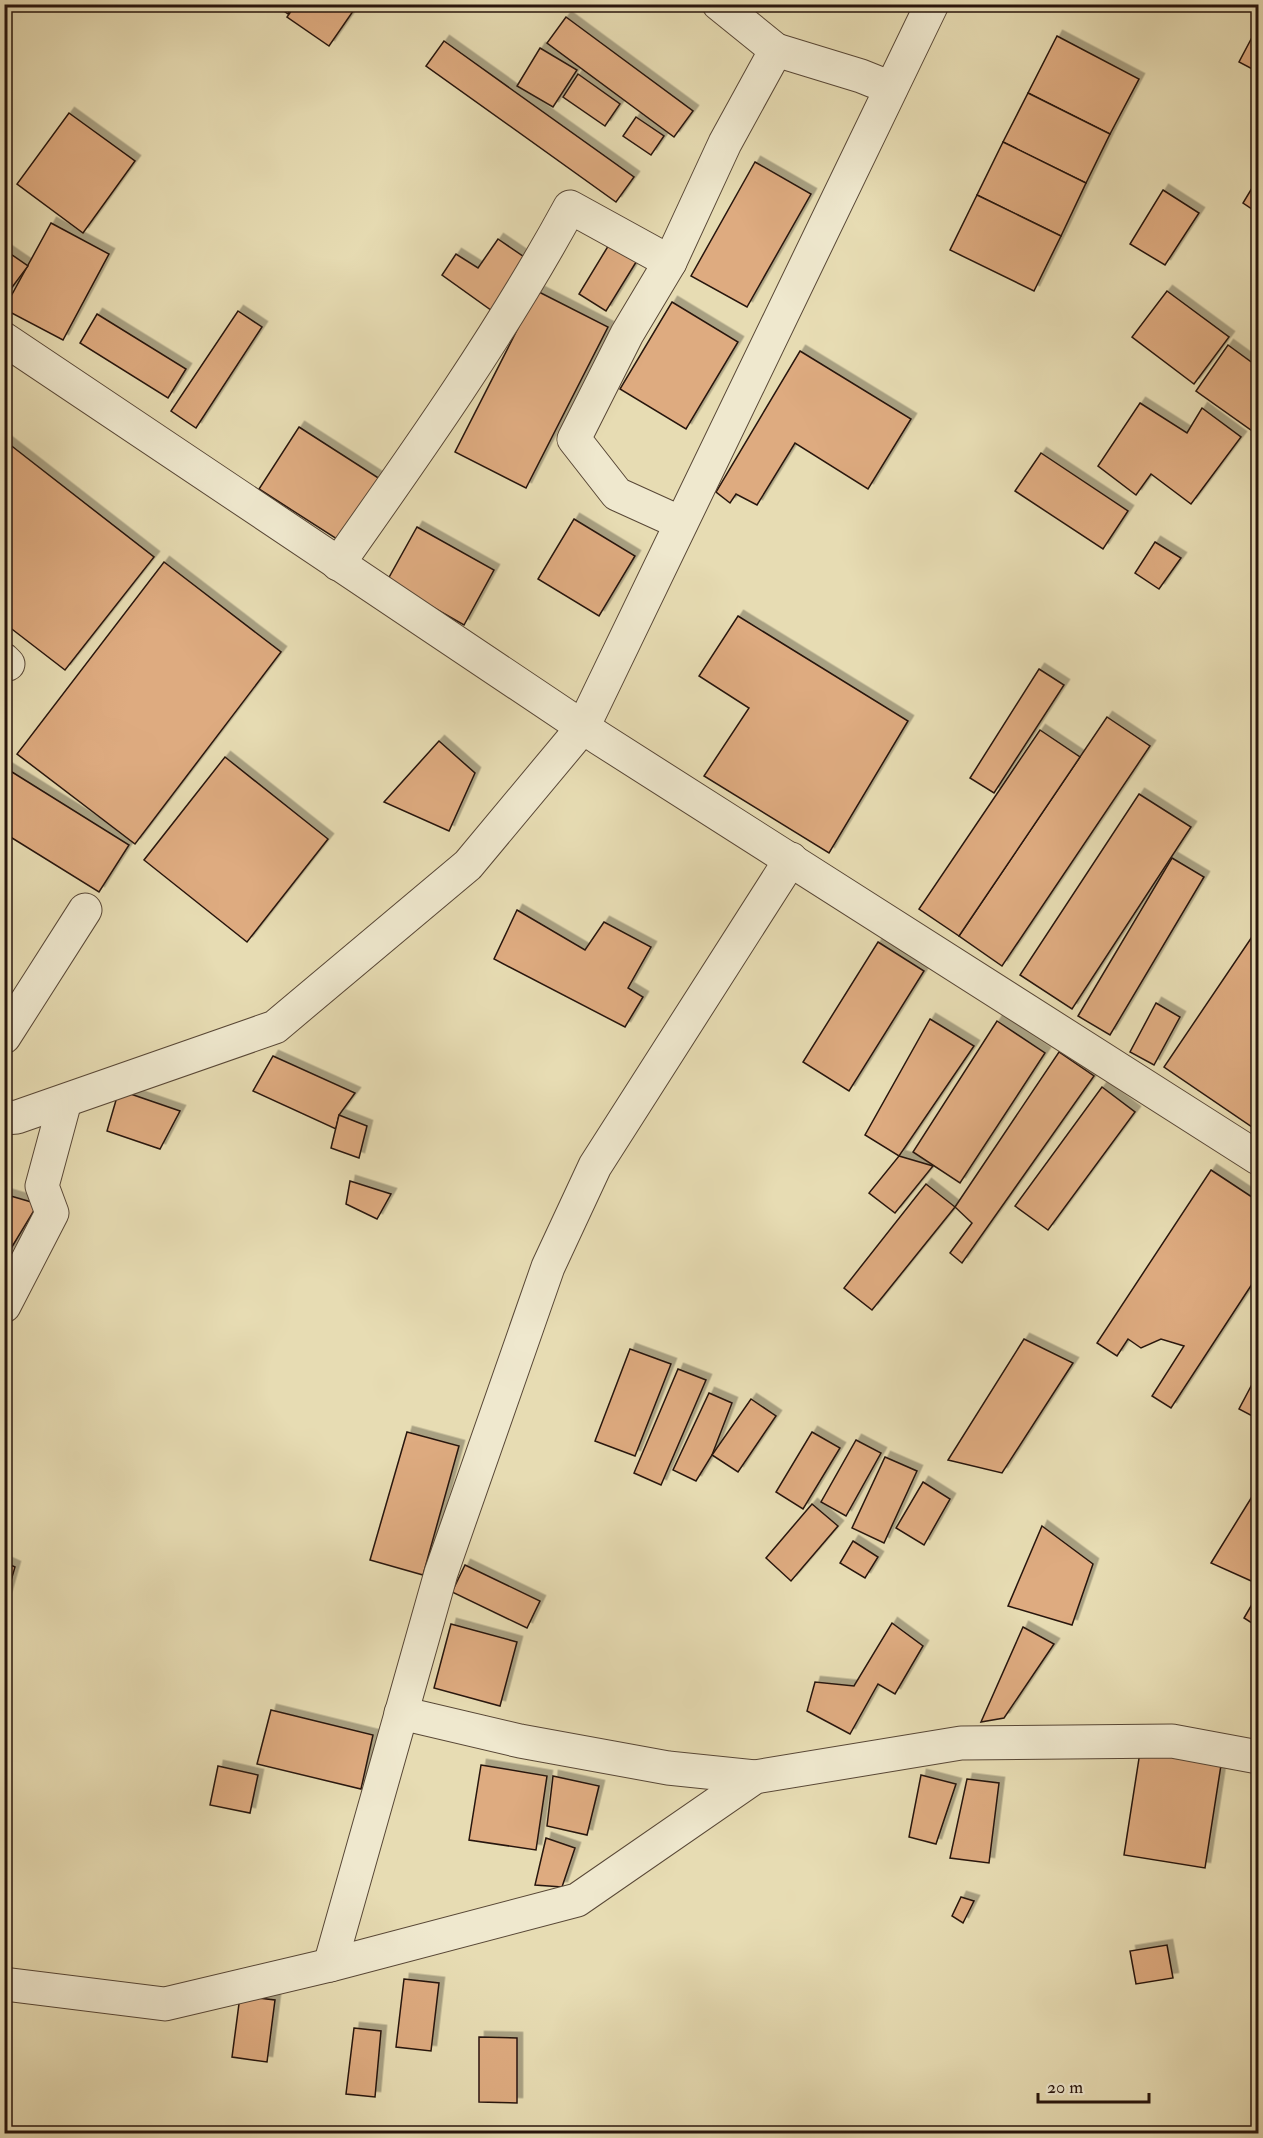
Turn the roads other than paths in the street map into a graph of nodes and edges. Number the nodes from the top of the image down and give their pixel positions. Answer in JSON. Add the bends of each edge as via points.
{"nodes":[{"id":1,"x":719,"y":4,"type":"edge"},
{"id":2,"x":932,"y":4,"type":"edge"},
{"id":3,"x":776,"y":50,"type":"junction"},
{"id":4,"x":891,"y":88,"type":"junction"},
{"id":5,"x":670,"y":262,"type":"junction"},
{"id":6,"x":4,"y":339,"type":"edge"},
{"id":7,"x":681,"y":523,"type":"junction"},
{"id":8,"x":338,"y":564,"type":"junction"},
{"id":9,"x":583,"y":728,"type":"junction"},
{"id":10,"x":791,"y":859,"type":"junction"},
{"id":11,"x":85,"y":910,"type":"dead end"},
{"id":12,"x":4,"y":1037,"type":"edge"},
{"id":13,"x":65,"y":1101,"type":"junction"},
{"id":14,"x":4,"y":1118,"type":"edge"},
{"id":15,"x":1258,"y":1158,"type":"edge"},
{"id":16,"x":4,"y":1306,"type":"edge"},
{"id":17,"x":401,"y":1713,"type":"junction"},
{"id":18,"x":1258,"y":1757,"type":"edge"},
{"id":19,"x":755,"y":1777,"type":"junction"},
{"id":20,"x":330,"y":1965,"type":"junction"},
{"id":21,"x":4,"y":1984,"type":"edge"}],
"edges":[{"from":1,"to":3,"type":"street"},
{"from":2,"to":4,"type":"street"},
{"from":3,"to":4,"type":"street"},
{"from":3,"to":5,"type":"street","via":[[725,142]]},
{"from":4,"to":7,"type":"street"},
{"from":5,"to":7,"type":"street","via":[[627,334],[574,439],[617,494]]},
{"from":5,"to":8,"type":"street","via":[[570,207],[454,400]]},
{"from":6,"to":8,"type":"street"},
{"from":7,"to":9,"type":"street"},
{"from":8,"to":9,"type":"street"},
{"from":9,"to":10,"type":"street"},
{"from":9,"to":13,"type":"street","via":[[468,865],[275,1027]]},
{"from":10,"to":15,"type":"street"},
{"from":10,"to":17,"type":"street","via":[[594,1166],[548,1267],[441,1573]]},
{"from":11,"to":12,"type":"street"},
{"from":13,"to":14,"type":"street"},
{"from":13,"to":16,"type":"street","via":[[42,1186],[52,1213]]},
{"from":17,"to":19,"type":"street","via":[[520,1741],[668,1768]]},
{"from":17,"to":20,"type":"street"},
{"from":18,"to":19,"type":"street","via":[[1172,1741],[961,1743]]},
{"from":19,"to":20,"type":"street","via":[[577,1900]]},
{"from":20,"to":21,"type":"street","via":[[165,2004]]}]}
